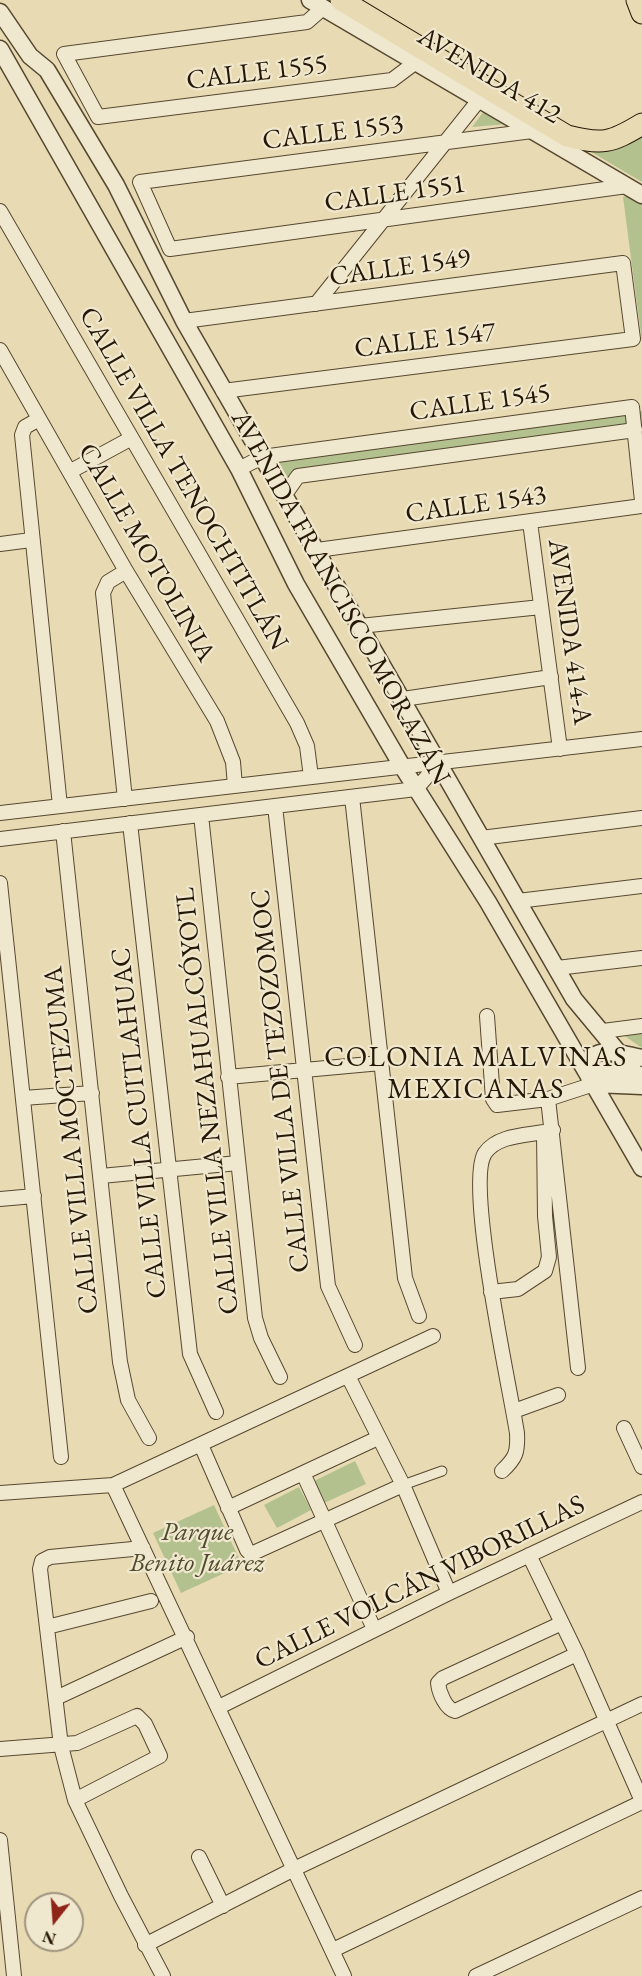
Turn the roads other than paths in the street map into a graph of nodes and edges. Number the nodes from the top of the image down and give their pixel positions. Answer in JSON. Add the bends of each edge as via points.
{"nodes":[{"id":1,"x":637,"y":0,"type":"edge"},
{"id":2,"x":324,"y":3,"type":"edge"},
{"id":3,"x":0,"y":12,"type":"edge"},
{"id":4,"x":642,"y":13,"type":"edge"},
{"id":5,"x":0,"y":49,"type":"edge"},
{"id":6,"x":30,"y":56,"type":"junction"},
{"id":7,"x":416,"y":62,"type":"junction"},
{"id":8,"x":10,"y":64,"type":"junction"},
{"id":9,"x":479,"y":100,"type":"junction"},
{"id":10,"x":642,"y":124,"type":"edge"},
{"id":11,"x":532,"y":131,"type":"junction"},
{"id":12,"x":444,"y":142,"type":"junction"},
{"id":13,"x":627,"y":186,"type":"junction"},
{"id":14,"x":642,"y":195,"type":"edge"},
{"id":15,"x":0,"y":211,"type":"edge"},
{"id":16,"x":381,"y":220,"type":"junction"},
{"id":17,"x":170,"y":249,"type":"joint"},
{"id":18,"x":316,"y":304,"type":"junction"},
{"id":19,"x":184,"y":321,"type":"junction"},
{"id":20,"x":633,"y":339,"type":"joint"},
{"id":21,"x":0,"y":350,"type":"edge"},
{"id":22,"x":224,"y":391,"type":"junction"},
{"id":23,"x":39,"y":419,"type":"junction"},
{"id":24,"x":635,"y":430,"type":"junction"},
{"id":25,"x":130,"y":439,"type":"junction"},
{"id":26,"x":333,"y":447,"type":"junction"},
{"id":27,"x":262,"y":457,"type":"junction"},
{"id":28,"x":239,"y":469,"type":"junction"},
{"id":29,"x":339,"y":470,"type":"junction"},
{"id":30,"x":71,"y":471,"type":"junction"},
{"id":31,"x":284,"y":496,"type":"junction"},
{"id":32,"x":642,"y":501,"type":"edge"},
{"id":33,"x":642,"y":506,"type":"edge"},
{"id":34,"x":530,"y":522,"type":"junction"},
{"id":35,"x":31,"y":540,"type":"junction"},
{"id":36,"x":0,"y":544,"type":"edge"},
{"id":37,"x":317,"y":550,"type":"junction"},
{"id":38,"x":126,"y":571,"type":"junction"},
{"id":39,"x":541,"y":607,"type":"junction"},
{"id":40,"x":360,"y":626,"type":"junction"},
{"id":41,"x":551,"y":677,"type":"junction"},
{"id":42,"x":403,"y":699,"type":"junction"},
{"id":43,"x":642,"y":739,"type":"edge"},
{"id":44,"x":560,"y":749,"type":"junction"},
{"id":45,"x":438,"y":764,"type":"junction"},
{"id":46,"x":402,"y":766,"type":"junction"},
{"id":47,"x":311,"y":777,"type":"junction"},
{"id":48,"x":235,"y":786,"type":"junction"},
{"id":49,"x":416,"y":789,"type":"junction"},
{"id":50,"x":165,"y":794,"type":"junction"},
{"id":51,"x":351,"y":797,"type":"junction"},
{"id":52,"x":125,"y":799,"type":"junction"},
{"id":53,"x":60,"y":806,"type":"junction"},
{"id":54,"x":275,"y":806,"type":"junction"},
{"id":55,"x":20,"y":811,"type":"junction"},
{"id":56,"x":0,"y":813,"type":"edge"},
{"id":57,"x":201,"y":815,"type":"junction"},
{"id":58,"x":642,"y":818,"type":"edge"},
{"id":59,"x":168,"y":819,"type":"junction"},
{"id":60,"x":130,"y":823,"type":"junction"},
{"id":61,"x":63,"y":831,"type":"junction"},
{"id":62,"x":23,"y":836,"type":"junction"},
{"id":63,"x":481,"y":838,"type":"junction"},
{"id":64,"x":0,"y":839,"type":"edge"},
{"id":65,"x":0,"y":883,"type":"edge"},
{"id":66,"x":642,"y":886,"type":"edge"},
{"id":67,"x":518,"y":901,"type":"junction"},
{"id":68,"x":642,"y":958,"type":"edge"},
{"id":69,"x":557,"y":968,"type":"junction"},
{"id":70,"x":487,"y":1016,"type":"dead end"},
{"id":71,"x":642,"y":1026,"type":"edge"},
{"id":72,"x":603,"y":1031,"type":"junction"},
{"id":73,"x":622,"y":1054,"type":"junction"},
{"id":74,"x":381,"y":1063,"type":"junction"},
{"id":75,"x":303,"y":1069,"type":"junction"},
{"id":76,"x":641,"y":1075,"type":"edge"},
{"id":77,"x":228,"y":1077,"type":"junction"},
{"id":78,"x":587,"y":1079,"type":"junction"},
{"id":79,"x":92,"y":1093,"type":"junction"},
{"id":80,"x":23,"y":1098,"type":"junction"},
{"id":81,"x":548,"y":1099,"type":"junction"},
{"id":82,"x":548,"y":1132,"type":"junction"},
{"id":83,"x":238,"y":1163,"type":"junction"},
{"id":84,"x":642,"y":1168,"type":"edge"},
{"id":85,"x":169,"y":1170,"type":"junction"},
{"id":86,"x":101,"y":1176,"type":"junction"},
{"id":87,"x":34,"y":1196,"type":"junction"},
{"id":88,"x":0,"y":1199,"type":"edge"},
{"id":89,"x":491,"y":1292,"type":"junction"},
{"id":90,"x":419,"y":1316,"type":"dead end"},
{"id":91,"x":433,"y":1336,"type":"dead end"},
{"id":92,"x":355,"y":1345,"type":"dead end"},
{"id":93,"x":578,"y":1368,"type":"dead end"},
{"id":94,"x":348,"y":1376,"type":"junction"},
{"id":95,"x":280,"y":1377,"type":"dead end"},
{"id":96,"x":558,"y":1395,"type":"dead end"},
{"id":97,"x":514,"y":1411,"type":"junction"},
{"id":98,"x":216,"y":1412,"type":"dead end"},
{"id":99,"x":624,"y":1428,"type":"dead end"},
{"id":100,"x":149,"y":1438,"type":"dead end"},
{"id":101,"x":378,"y":1438,"type":"junction"},
{"id":102,"x":201,"y":1445,"type":"junction"},
{"id":103,"x":61,"y":1457,"type":"dead end"},
{"id":104,"x":642,"y":1467,"type":"edge"},
{"id":105,"x":442,"y":1471,"type":"dead end"},
{"id":106,"x":502,"y":1471,"type":"dead end"},
{"id":107,"x":303,"y":1473,"type":"junction"},
{"id":108,"x":113,"y":1485,"type":"junction"},
{"id":109,"x":403,"y":1485,"type":"junction"},
{"id":110,"x":0,"y":1493,"type":"edge"},
{"id":111,"x":642,"y":1502,"type":"edge"},
{"id":112,"x":228,"y":1508,"type":"junction"},
{"id":113,"x":324,"y":1523,"type":"junction"},
{"id":114,"x":143,"y":1548,"type":"junction"},
{"id":115,"x":529,"y":1555,"type":"junction"},
{"id":116,"x":449,"y":1593,"type":"junction"},
{"id":117,"x":166,"y":1598,"type":"junction"},
{"id":118,"x":151,"y":1601,"type":"joint"},
{"id":119,"x":562,"y":1623,"type":"junction"},
{"id":120,"x":47,"y":1627,"type":"junction"},
{"id":121,"x":374,"y":1629,"type":"junction"},
{"id":122,"x":186,"y":1637,"type":"junction"},
{"id":123,"x":577,"y":1654,"type":"junction"},
{"id":124,"x":56,"y":1698,"type":"junction"},
{"id":125,"x":642,"y":1704,"type":"edge"},
{"id":126,"x":219,"y":1707,"type":"junction"},
{"id":127,"x":606,"y":1721,"type":"junction"},
{"id":128,"x":61,"y":1746,"type":"junction"},
{"id":129,"x":0,"y":1749,"type":"edge"},
{"id":130,"x":75,"y":1800,"type":"junction"},
{"id":131,"x":642,"y":1802,"type":"edge"},
{"id":132,"x":0,"y":1840,"type":"edge"},
{"id":133,"x":199,"y":1857,"type":"dead end"},
{"id":134,"x":294,"y":1869,"type":"junction"},
{"id":135,"x":642,"y":1898,"type":"edge"},
{"id":136,"x":223,"y":1906,"type":"junction"},
{"id":137,"x":145,"y":1944,"type":"junction"},
{"id":138,"x":333,"y":1950,"type":"junction"},
{"id":139,"x":14,"y":1976,"type":"edge"},
{"id":140,"x":163,"y":1976,"type":"edge"},
{"id":141,"x":344,"y":1976,"type":"edge"},
{"id":142,"x":476,"y":1976,"type":"edge"}],
"edges":[{"from":1,"to":4,"type":"main road"},
{"from":2,"to":7,"type":"street","name":"AVENIDA 412"},
{"from":2,"to":7,"type":"street","name":"CALLE 1555","via":[[307,22],[64,54],[98,117],[392,80]]},
{"from":2,"to":10,"type":"main road","via":[[567,136],[596,143],[621,137]]},
{"from":3,"to":6,"type":"street","name":"AVENIDA FRANCISCO MORAZÁN"},
{"from":5,"to":8,"type":"street","name":"AVENIDA FRANCISCO MORAZÁN"},
{"from":6,"to":8,"type":"street"},
{"from":6,"to":19,"type":"street","name":"AVENIDA FRANCISCO MORAZÁN","via":[[47,70],[116,185]]},
{"from":7,"to":9,"type":"street","name":"AVENIDA 412"},
{"from":8,"to":28,"type":"street","name":"AVENIDA FRANCISCO MORAZÁN"},
{"from":9,"to":11,"type":"street","name":"AVENIDA 412"},
{"from":9,"to":12,"type":"street"},
{"from":11,"to":12,"type":"street","name":"CALLE 1553"},
{"from":11,"to":13,"type":"street","name":"AVENIDA 412"},
{"from":12,"to":16,"type":"street"},
{"from":12,"to":17,"type":"street","name":"CALLE 1553","via":[[140,182]]},
{"from":13,"to":14,"type":"street","name":"AVENIDA 412"},
{"from":13,"to":16,"type":"street","name":"CALLE 1551"},
{"from":15,"to":25,"type":"street","name":"CALLE VILLA TENOCHTITLÁN"},
{"from":16,"to":17,"type":"street","name":"CALLE 1551"},
{"from":16,"to":18,"type":"street"},
{"from":18,"to":19,"type":"street","name":"CALLE 1549"},
{"from":18,"to":20,"type":"street","name":"CALLE 1549","via":[[623,263]]},
{"from":19,"to":22,"type":"street","name":"AVENIDA FRANCISCO MORAZÁN"},
{"from":20,"to":22,"type":"street","name":"CALLE 1547"},
{"from":21,"to":23,"type":"street","name":"CALLE MOTOLINIA"},
{"from":22,"to":27,"type":"street","name":"AVENIDA FRANCISCO MORAZÁN"},
{"from":23,"to":30,"type":"street","name":"CALLE MOTOLINIA"},
{"from":23,"to":35,"type":"street","via":[[25,427],[22,435]]},
{"from":24,"to":26,"type":"street","name":"CALLE 1545","via":[[632,407]]},
{"from":24,"to":29,"type":"street","name":"CALLE 1545"},
{"from":24,"to":32,"type":"street"},
{"from":25,"to":30,"type":"street"},
{"from":25,"to":47,"type":"street","name":"CALLE VILLA TENOCHTITLÁN","via":[[297,723],[307,746]]},
{"from":26,"to":27,"type":"street","name":"CALLE 1545"},
{"from":26,"to":29,"type":"street"},
{"from":27,"to":28,"type":"street","name":"CALLE 1545"},
{"from":27,"to":31,"type":"street","name":"AVENIDA FRANCISCO MORAZÁN"},
{"from":28,"to":46,"type":"street","name":"AVENIDA FRANCISCO MORAZÁN","via":[[296,584]]},
{"from":29,"to":31,"type":"street","name":"CALLE 1545","via":[[298,476]]},
{"from":30,"to":38,"type":"street","name":"CALLE MOTOLINIA"},
{"from":31,"to":37,"type":"street","name":"AVENIDA FRANCISCO MORAZÁN"},
{"from":33,"to":34,"type":"street","name":"CALLE 1543"},
{"from":34,"to":37,"type":"street","name":"CALLE 1543"},
{"from":34,"to":39,"type":"street","name":"AVENIDA 414-A"},
{"from":35,"to":36,"type":"street"},
{"from":35,"to":53,"type":"street"},
{"from":37,"to":40,"type":"street","name":"AVENIDA FRANCISCO MORAZÁN"},
{"from":38,"to":48,"type":"street","name":"CALLE MOTOLINIA","via":[[228,743]]},
{"from":38,"to":52,"type":"street","via":[[108,582],[103,593]]},
{"from":39,"to":40,"type":"street"},
{"from":39,"to":41,"type":"street","name":"AVENIDA 414-A"},
{"from":40,"to":42,"type":"street","name":"AVENIDA FRANCISCO MORAZÁN"},
{"from":41,"to":42,"type":"street"},
{"from":41,"to":44,"type":"street","name":"AVENIDA 414-A"},
{"from":42,"to":45,"type":"street","name":"AVENIDA FRANCISCO MORAZÁN"},
{"from":43,"to":44,"type":"street"},
{"from":44,"to":45,"type":"street"},
{"from":45,"to":46,"type":"street"},
{"from":45,"to":49,"type":"street"},
{"from":45,"to":63,"type":"street","name":"AVENIDA FRANCISCO MORAZÁN"},
{"from":46,"to":47,"type":"street"},
{"from":46,"to":49,"type":"street","name":"AVENIDA FRANCISCO MORAZÁN"},
{"from":47,"to":48,"type":"street"},
{"from":48,"to":50,"type":"street"},
{"from":49,"to":51,"type":"street"},
{"from":49,"to":78,"type":"street","name":"AVENIDA FRANCISCO MORAZÁN","via":[[488,902]]},
{"from":50,"to":52,"type":"street"},
{"from":50,"to":59,"type":"street"},
{"from":51,"to":54,"type":"street"},
{"from":51,"to":74,"type":"street"},
{"from":52,"to":53,"type":"street"},
{"from":53,"to":55,"type":"street"},
{"from":54,"to":57,"type":"street"},
{"from":54,"to":75,"type":"street","name":"CALLE VILLA DE TEZOZOMOC"},
{"from":55,"to":56,"type":"street"},
{"from":55,"to":62,"type":"street"},
{"from":57,"to":59,"type":"street"},
{"from":57,"to":77,"type":"street","name":"CALLE VILLA NEZAHUALCÓYOTL"},
{"from":58,"to":63,"type":"street"},
{"from":59,"to":60,"type":"street"},
{"from":60,"to":61,"type":"street"},
{"from":60,"to":85,"type":"street","name":"CALLE VILLA CUITLAHUAC"},
{"from":61,"to":62,"type":"street"},
{"from":61,"to":79,"type":"street","name":"CALLE VILLA MOCTEZUMA"},
{"from":62,"to":64,"type":"street"},
{"from":63,"to":67,"type":"street","name":"AVENIDA FRANCISCO MORAZÁN"},
{"from":65,"to":80,"type":"street"},
{"from":66,"to":67,"type":"street"},
{"from":67,"to":69,"type":"street","name":"AVENIDA FRANCISCO MORAZÁN"},
{"from":68,"to":69,"type":"street"},
{"from":69,"to":72,"type":"street","name":"AVENIDA FRANCISCO MORAZÁN","via":[[574,999]]},
{"from":70,"to":81,"type":"street","via":[[494,1103],[501,1106]]},
{"from":71,"to":72,"type":"street"},
{"from":72,"to":73,"type":"street","name":"AVENIDA FRANCISCO MORAZÁN"},
{"from":73,"to":76,"type":"street"},
{"from":73,"to":78,"type":"street","via":[[602,1051],[590,1057]]},
{"from":74,"to":75,"type":"street"},
{"from":74,"to":90,"type":"street","via":[[405,1278]]},
{"from":75,"to":77,"type":"street"},
{"from":75,"to":92,"type":"street","name":"CALLE VILLA DE TEZOZOMOC","via":[[328,1286]]},
{"from":76,"to":78,"type":"street","via":[[602,1070]]},
{"from":77,"to":83,"type":"street","name":"CALLE VILLA NEZAHUALCÓYOTL"},
{"from":78,"to":81,"type":"street"},
{"from":78,"to":84,"type":"street","name":"AVENIDA FRANCISCO MORAZÁN"},
{"from":79,"to":80,"type":"street"},
{"from":79,"to":86,"type":"street","name":"CALLE VILLA MOCTEZUMA"},
{"from":80,"to":87,"type":"street"},
{"from":81,"to":82,"type":"street"},
{"from":82,"to":89,"type":"street","via":[[545,1216],[549,1257],[545,1271],[518,1288]]},
{"from":82,"to":89,"type":"street","via":[[498,1143],[486,1151],[481,1161]]},
{"from":82,"to":93,"type":"street"},
{"from":83,"to":85,"type":"street"},
{"from":83,"to":95,"type":"street","name":"CALLE VILLA NEZAHUALCÓYOTL","via":[[255,1318]]},
{"from":85,"to":86,"type":"street"},
{"from":85,"to":98,"type":"street","name":"CALLE VILLA CUITLAHUAC","via":[[190,1354]]},
{"from":86,"to":100,"type":"street","name":"CALLE VILLA MOCTEZUMA","via":[[120,1362],[128,1400]]},
{"from":87,"to":88,"type":"street"},
{"from":87,"to":103,"type":"street"},
{"from":89,"to":97,"type":"street"},
{"from":91,"to":94,"type":"street"},
{"from":94,"to":101,"type":"street"},
{"from":94,"to":102,"type":"street"},
{"from":96,"to":97,"type":"street"},
{"from":97,"to":106,"type":"street","via":[[518,1451]]},
{"from":99,"to":104,"type":"street"},
{"from":101,"to":107,"type":"street"},
{"from":101,"to":109,"type":"street"},
{"from":102,"to":108,"type":"street"},
{"from":102,"to":112,"type":"street"},
{"from":105,"to":109,"type":"street"},
{"from":107,"to":112,"type":"street"},
{"from":107,"to":113,"type":"street"},
{"from":108,"to":110,"type":"street"},
{"from":108,"to":114,"type":"street"},
{"from":109,"to":113,"type":"street"},
{"from":109,"to":116,"type":"street"},
{"from":111,"to":115,"type":"street","name":"CALLE VOLCÁN VIBORILLAS"},
{"from":112,"to":113,"type":"street","via":[[251,1554]]},
{"from":113,"to":121,"type":"street"},
{"from":114,"to":117,"type":"street"},
{"from":114,"to":120,"type":"street","via":[[42,1561]]},
{"from":115,"to":116,"type":"street","name":"CALLE VOLCÁN VIBORILLAS"},
{"from":115,"to":119,"type":"street"},
{"from":116,"to":121,"type":"street","name":"CALLE VOLCÁN VIBORILLAS"},
{"from":117,"to":118,"type":"street"},
{"from":117,"to":122,"type":"street"},
{"from":118,"to":120,"type":"street"},
{"from":119,"to":123,"type":"street"},
{"from":119,"to":123,"type":"street","via":[[443,1678],[438,1683],[448,1707],[453,1711]]},
{"from":120,"to":124,"type":"street"},
{"from":121,"to":126,"type":"street","name":"CALLE VOLCÁN VIBORILLAS"},
{"from":122,"to":124,"type":"street"},
{"from":122,"to":126,"type":"street"},
{"from":123,"to":127,"type":"street"},
{"from":124,"to":128,"type":"street"},
{"from":125,"to":127,"type":"street"},
{"from":126,"to":134,"type":"street"},
{"from":127,"to":131,"type":"street"},
{"from":127,"to":134,"type":"street"},
{"from":128,"to":129,"type":"street"},
{"from":128,"to":130,"type":"street"},
{"from":128,"to":130,"type":"street","via":[[137,1716],[160,1756]]},
{"from":130,"to":137,"type":"street"},
{"from":131,"to":138,"type":"street"},
{"from":132,"to":139,"type":"street"},
{"from":133,"to":136,"type":"street"},
{"from":134,"to":136,"type":"street"},
{"from":134,"to":138,"type":"street"},
{"from":135,"to":142,"type":"street"},
{"from":136,"to":137,"type":"street"},
{"from":137,"to":140,"type":"street"},
{"from":138,"to":141,"type":"street"}]}
